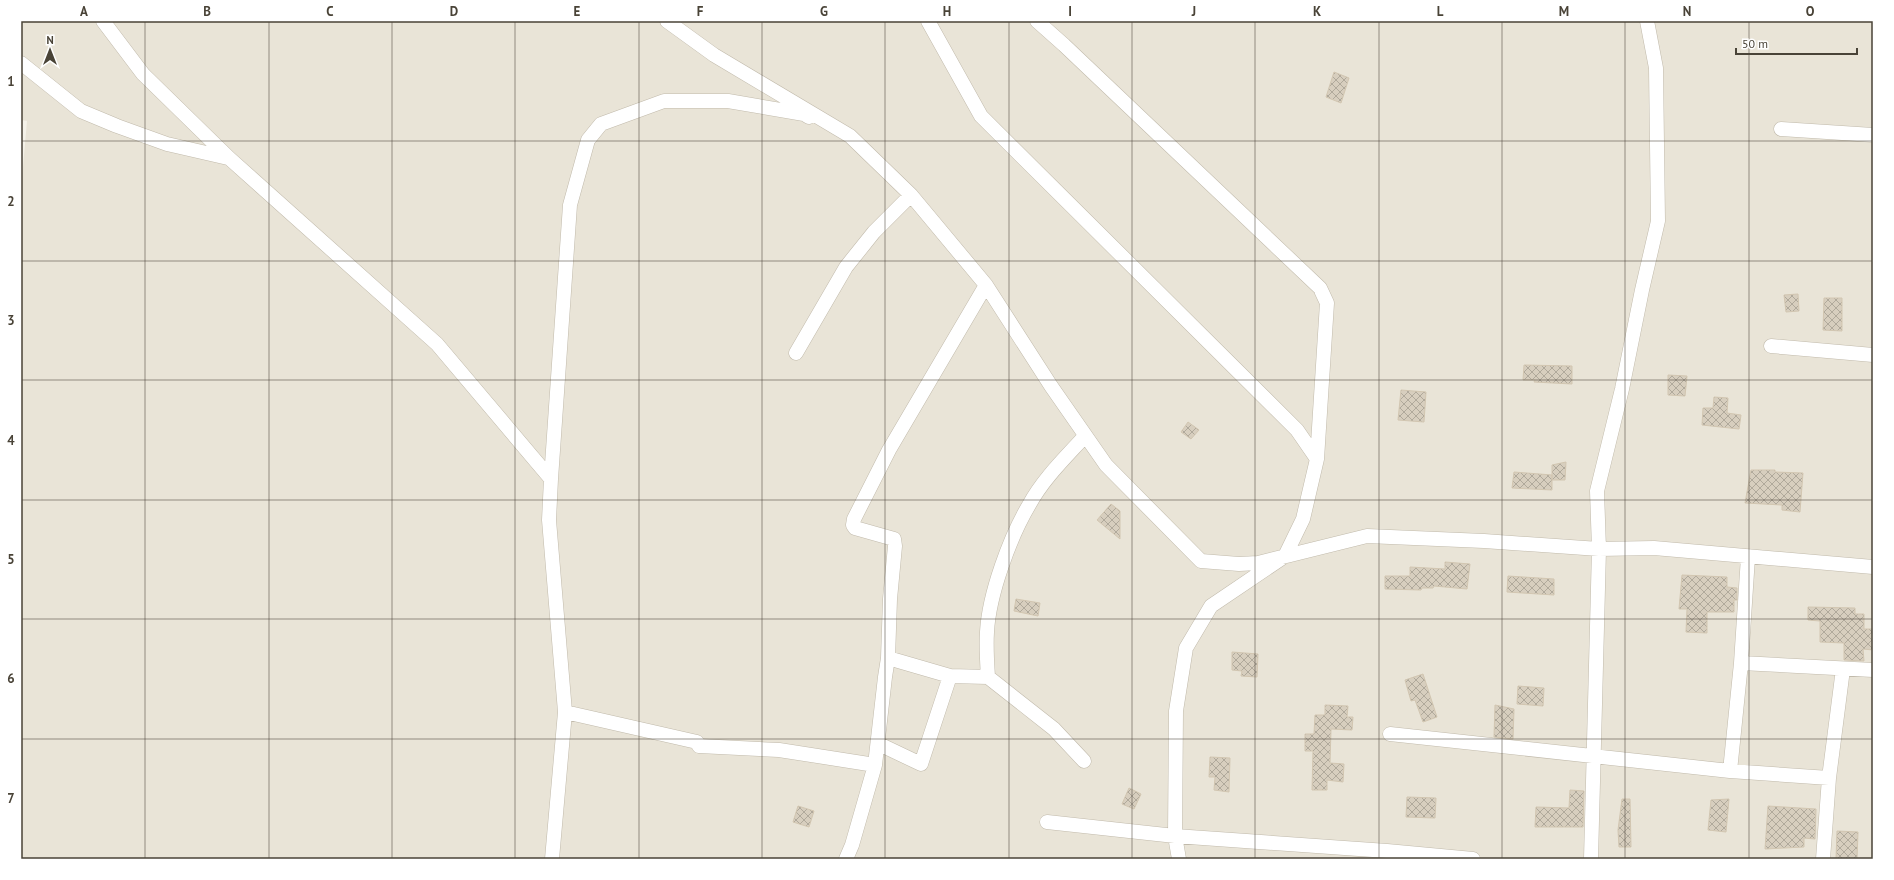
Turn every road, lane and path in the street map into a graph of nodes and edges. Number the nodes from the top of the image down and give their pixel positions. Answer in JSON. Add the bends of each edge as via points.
{"nodes":[{"id":1,"x":103,"y":21,"type":"edge"},
{"id":2,"x":667,"y":21,"type":"edge"},
{"id":3,"x":928,"y":21,"type":"edge"},
{"id":4,"x":1037,"y":21,"type":"edge"},
{"id":5,"x":1648,"y":21,"type":"edge"},
{"id":6,"x":21,"y":63,"type":"edge"},
{"id":7,"x":1781,"y":129,"type":"dead end"},
{"id":8,"x":1873,"y":135,"type":"edge"},
{"id":9,"x":850,"y":136,"type":"junction"},
{"id":10,"x":229,"y":158,"type":"junction"},
{"id":11,"x":911,"y":194,"type":"junction"},
{"id":12,"x":986,"y":285,"type":"junction"},
{"id":13,"x":1771,"y":346,"type":"dead end"},
{"id":14,"x":796,"y":353,"type":"dead end"},
{"id":15,"x":1873,"y":355,"type":"edge"},
{"id":16,"x":1085,"y":436,"type":"junction"},
{"id":17,"x":1317,"y":459,"type":"junction"},
{"id":18,"x":551,"y":478,"type":"junction"},
{"id":19,"x":1599,"y":549,"type":"junction"},
{"id":20,"x":1285,"y":556,"type":"junction"},
{"id":21,"x":1748,"y":557,"type":"junction"},
{"id":22,"x":1873,"y":567,"type":"edge"},
{"id":23,"x":888,"y":658,"type":"junction"},
{"id":24,"x":1741,"y":663,"type":"junction"},
{"id":25,"x":1843,"y":668,"type":"junction"},
{"id":26,"x":1873,"y":670,"type":"edge"},
{"id":27,"x":950,"y":676,"type":"junction"},
{"id":28,"x":988,"y":677,"type":"junction"},
{"id":29,"x":565,"y":712,"type":"junction"},
{"id":30,"x":1390,"y":734,"type":"dead end"},
{"id":31,"x":879,"y":744,"type":"junction"},
{"id":32,"x":1594,"y":756,"type":"junction"},
{"id":33,"x":1084,"y":761,"type":"dead end"},
{"id":34,"x":875,"y":765,"type":"junction"},
{"id":35,"x":1730,"y":771,"type":"junction"},
{"id":36,"x":1829,"y":778,"type":"junction"},
{"id":37,"x":1047,"y":822,"type":"dead end"},
{"id":38,"x":1176,"y":836,"type":"junction"},
{"id":39,"x":552,"y":859,"type":"edge"},
{"id":40,"x":846,"y":859,"type":"edge"},
{"id":41,"x":1179,"y":859,"type":"edge"},
{"id":42,"x":1473,"y":859,"type":"edge"},
{"id":43,"x":1591,"y":859,"type":"edge"},
{"id":44,"x":1823,"y":859,"type":"edge"}],
"edges":[{"from":1,"to":10,"type":"street","via":[[143,74]]},
{"from":2,"to":9,"type":"street","via":[[714,55]]},
{"from":3,"to":17,"type":"street","via":[[981,116],[1297,430]]},
{"from":4,"to":17,"type":"street","via":[[1320,288],[1327,303]]},
{"from":5,"to":19,"type":"street","via":[[1656,68],[1658,221],[1597,491]]},
{"from":6,"to":10,"type":"street","via":[[81,111],[166,144]]},
{"from":7,"to":8,"type":"street"},
{"from":9,"to":11,"type":"street"},
{"from":9,"to":18,"type":"street","via":[[804,114],[728,101],[664,101],[601,124],[588,140],[570,205]]},
{"from":10,"to":18,"type":"street","via":[[437,344]]},
{"from":11,"to":12,"type":"street"},
{"from":11,"to":14,"type":"street","via":[[874,232],[846,267]]},
{"from":12,"to":16,"type":"street"},
{"from":12,"to":23,"type":"street","via":[[889,450],[854,519],[855,528],[894,539]]},
{"from":13,"to":15,"type":"street"},
{"from":16,"to":20,"type":"street","via":[[1106,465],[1201,561],[1258,563]]},
{"from":16,"to":28,"type":"street","via":[[1050,474],[1029,505],[1010,546],[990,611],[987,632]]},
{"from":17,"to":20,"type":"street","via":[[1303,519]]},
{"from":18,"to":29,"type":"street","via":[[549,520]]},
{"from":19,"to":20,"type":"street","via":[[1367,536]]},
{"from":19,"to":21,"type":"street","via":[[1654,548]]},
{"from":19,"to":32,"type":"street"},
{"from":20,"to":38,"type":"street","via":[[1212,606],[1186,648],[1176,711]]},
{"from":21,"to":22,"type":"street"},
{"from":21,"to":24,"type":"street"},
{"from":23,"to":27,"type":"street"},
{"from":23,"to":31,"type":"street"},
{"from":24,"to":25,"type":"street"},
{"from":24,"to":35,"type":"street"},
{"from":25,"to":26,"type":"street"},
{"from":25,"to":36,"type":"street"},
{"from":27,"to":28,"type":"street"},
{"from":27,"to":31,"type":"street","via":[[921,764]]},
{"from":28,"to":33,"type":"street","via":[[1054,729]]},
{"from":29,"to":34,"type":"street","via":[[697,742],[699,746],[779,750]]},
{"from":29,"to":39,"type":"street"},
{"from":30,"to":32,"type":"street"},
{"from":31,"to":34,"type":"street"},
{"from":32,"to":35,"type":"street"},
{"from":32,"to":43,"type":"street"},
{"from":34,"to":40,"type":"street"},
{"from":35,"to":36,"type":"street"},
{"from":36,"to":44,"type":"street"},
{"from":37,"to":38,"type":"street"},
{"from":38,"to":41,"type":"street"},
{"from":38,"to":42,"type":"street"}]}
